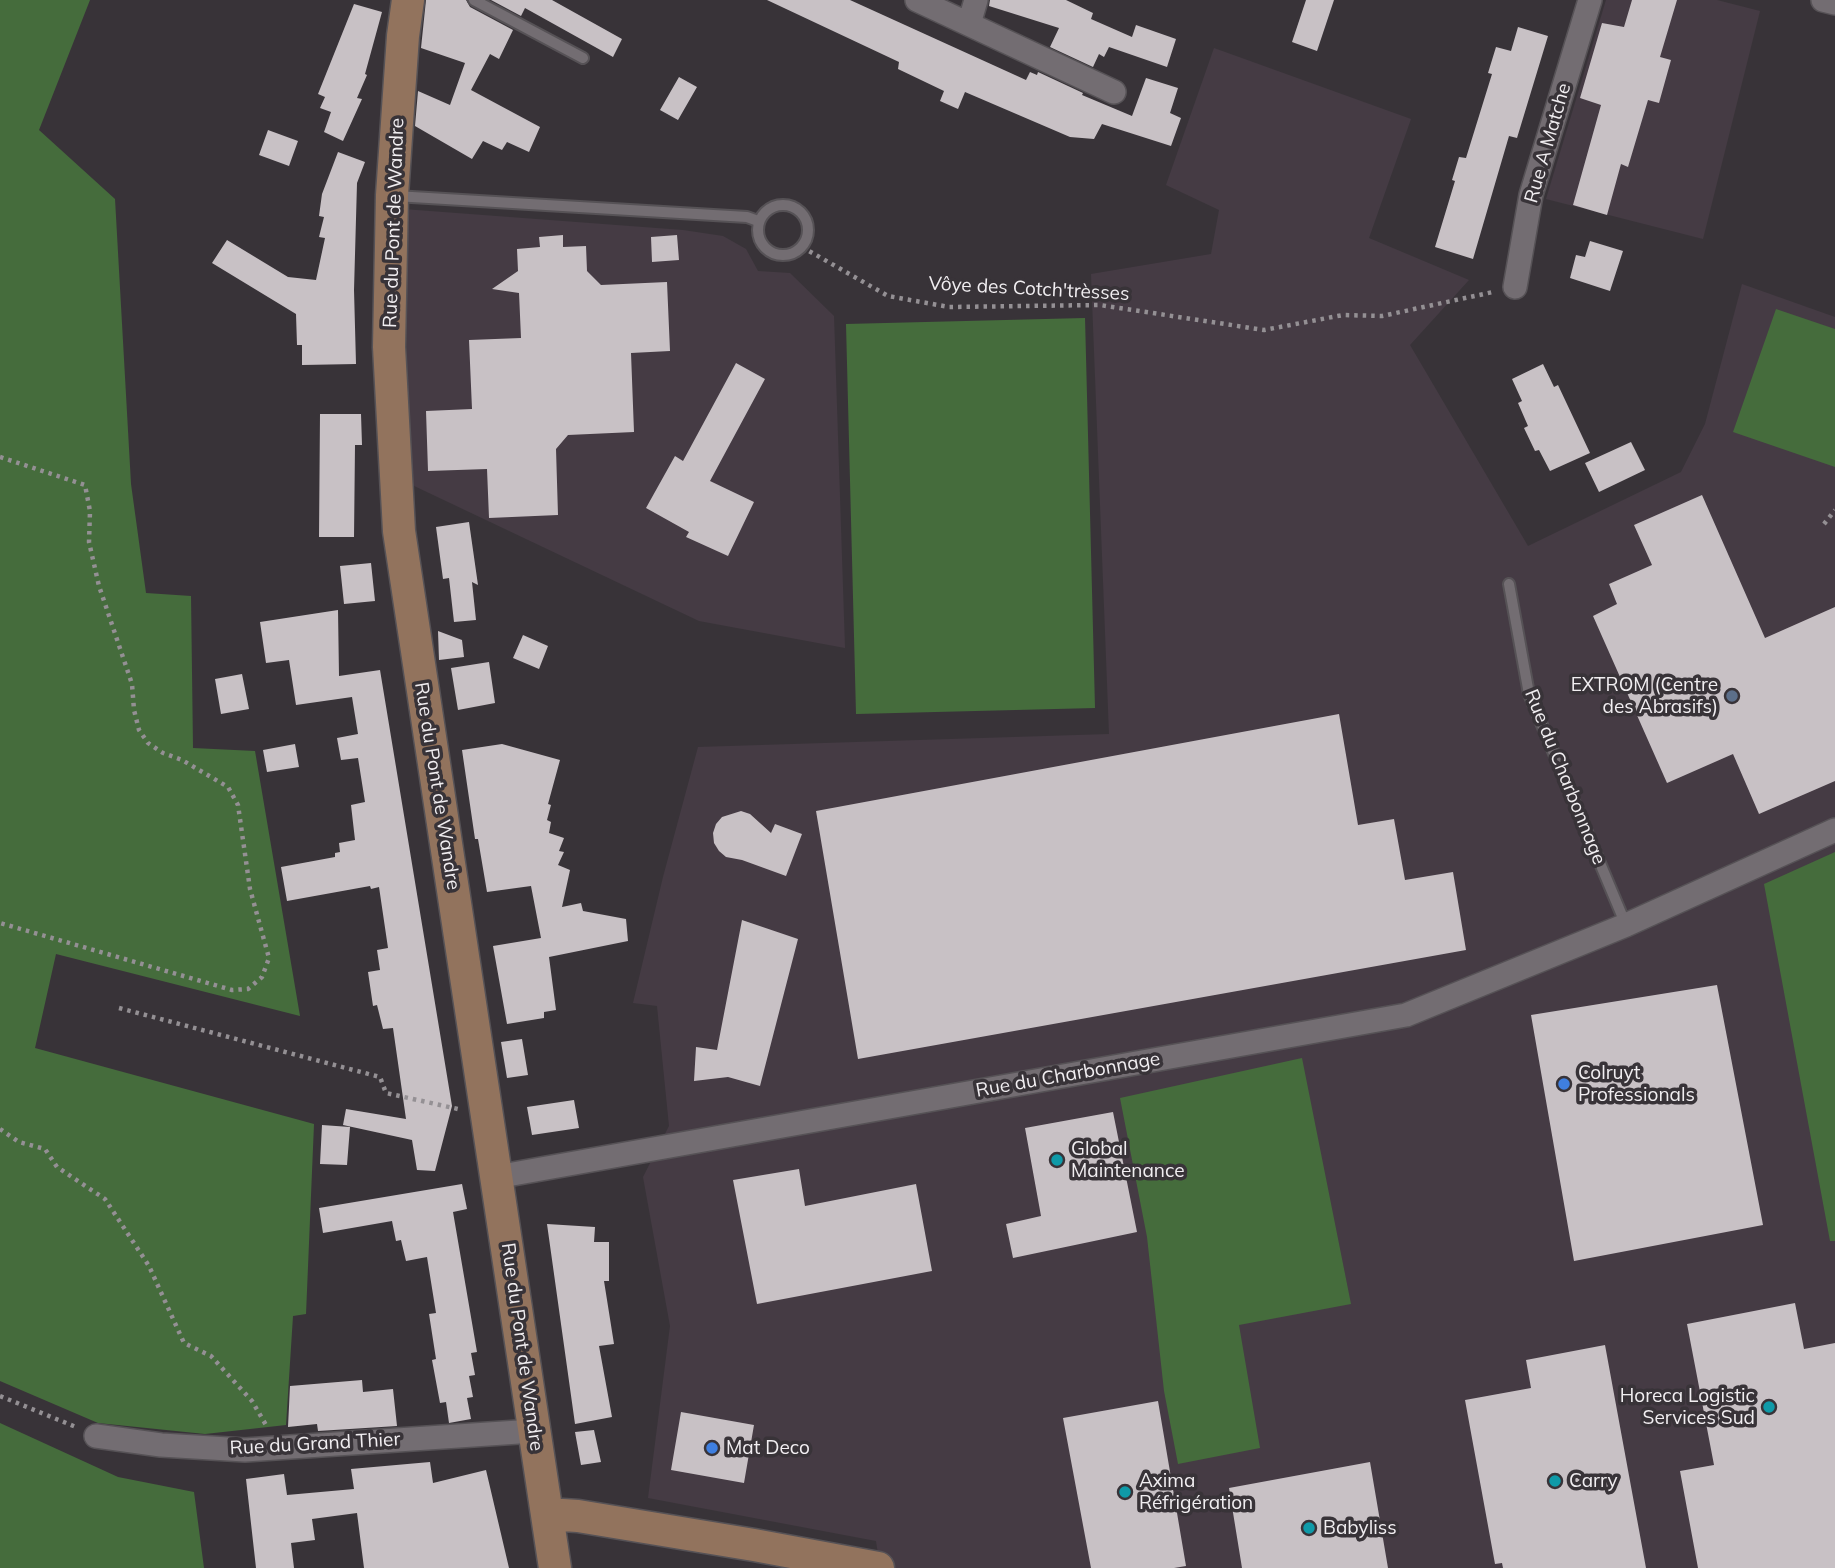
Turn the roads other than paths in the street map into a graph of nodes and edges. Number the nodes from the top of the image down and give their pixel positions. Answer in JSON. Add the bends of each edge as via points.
{"nodes":[{"id":1,"x":408,"y":0,"type":"edge"},
{"id":2,"x":474,"y":0,"type":"edge"},
{"id":3,"x":917,"y":0,"type":"edge"},
{"id":4,"x":976,"y":0,"type":"edge"},
{"id":5,"x":1590,"y":0,"type":"edge"},
{"id":6,"x":1823,"y":0,"type":"edge"},
{"id":7,"x":1835,"y":4,"type":"edge"},
{"id":8,"x":969,"y":24,"type":"junction"},
{"id":9,"x":583,"y":58,"type":"dead end"},
{"id":10,"x":1114,"y":92,"type":"dead end"},
{"id":11,"x":392,"y":195,"type":"junction"},
{"id":12,"x":758,"y":221,"type":"junction"},
{"id":13,"x":1514,"y":287,"type":"road end"},
{"id":14,"x":1509,"y":584,"type":"dead end"},
{"id":15,"x":1835,"y":830,"type":"edge"},
{"id":16,"x":1626,"y":925,"type":"junction"},
{"id":17,"x":496,"y":1177,"type":"junction"},
{"id":18,"x":534,"y":1431,"type":"junction"},
{"id":19,"x":96,"y":1436,"type":"road end"},
{"id":20,"x":547,"y":1514,"type":"junction"},
{"id":21,"x":555,"y":1568,"type":"edge"},
{"id":22,"x":878,"y":1568,"type":"edge"}],
"edges":[{"from":1,"to":11,"type":"street","name":"Rue du Pont de Wandre"},
{"from":2,"to":9,"type":"lane"},
{"from":3,"to":8,"type":"street"},
{"from":4,"to":8,"type":"street"},
{"from":5,"to":13,"type":"street","name":"Rue A Matche","via":[[1531,195]]},
{"from":6,"to":7,"type":"street"},
{"from":8,"to":10,"type":"street"},
{"from":11,"to":12,"type":"lane"},
{"from":11,"to":17,"type":"street","name":"Rue du Pont de Wandre","via":[[389,347],[399,531]]},
{"from":12,"to":12,"type":"lane","via":[[757,236],[765,249],[780,256],[802,247],[808,234],[806,219],[796,207],[781,204],[767,209]]},
{"from":14,"to":16,"type":"lane","name":"Rue du Charbonnage","via":[[1529,694]]},
{"from":15,"to":16,"type":"street","name":"Rue du Charbonnage"},
{"from":16,"to":17,"type":"street","name":"Rue du Charbonnage","via":[[1406,1015]]},
{"from":17,"to":18,"type":"street","name":"Rue du Pont de Wandre"},
{"from":18,"to":19,"type":"street","name":"Rue du Grand Thier","via":[[245,1450]]},
{"from":18,"to":20,"type":"street","name":"Rue du Pont de Wandre"},
{"from":20,"to":21,"type":"street","name":"Rue du Pont de Wandre"},
{"from":20,"to":22,"type":"street"}]}
